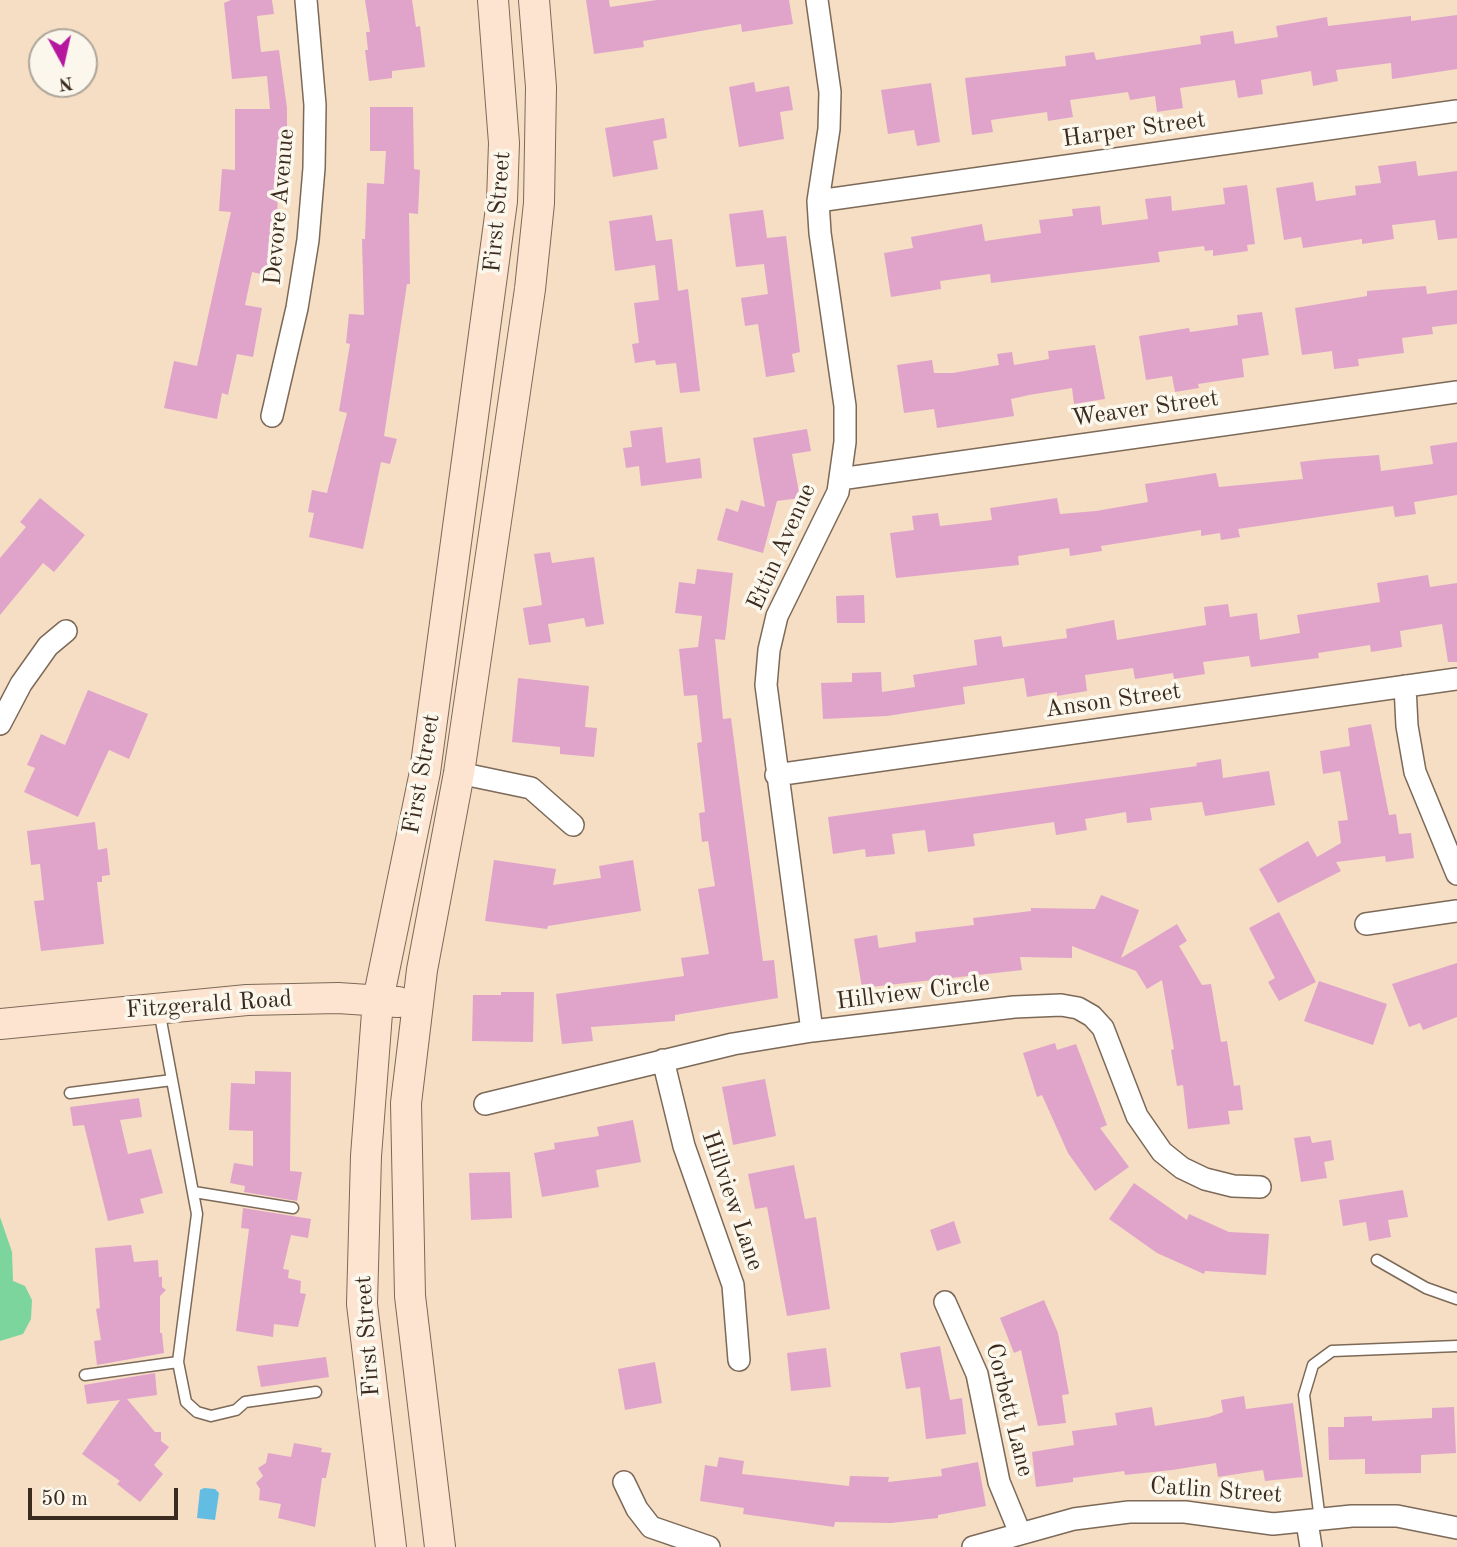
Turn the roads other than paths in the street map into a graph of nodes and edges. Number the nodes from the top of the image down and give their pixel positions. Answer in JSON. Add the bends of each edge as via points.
{"nodes":[{"id":1,"x":306,"y":0,"type":"edge"},
{"id":2,"x":493,"y":0,"type":"edge"},
{"id":3,"x":534,"y":0,"type":"edge"},
{"id":4,"x":817,"y":0,"type":"edge"},
{"id":5,"x":1457,"y":111,"type":"edge"},
{"id":6,"x":818,"y":201,"type":"junction"},
{"id":7,"x":1457,"y":392,"type":"edge"},
{"id":8,"x":272,"y":416,"type":"dead end"},
{"id":9,"x":840,"y":479,"type":"junction"},
{"id":10,"x":66,"y":631,"type":"dead end"},
{"id":11,"x":1457,"y":679,"type":"edge"},
{"id":12,"x":1405,"y":686,"type":"junction"},
{"id":13,"x":0,"y":724,"type":"edge"},
{"id":14,"x":459,"y":773,"type":"junction"},
{"id":15,"x":776,"y":775,"type":"junction"},
{"id":16,"x":573,"y":825,"type":"dead end"},
{"id":17,"x":1457,"y":874,"type":"edge"},
{"id":18,"x":1457,"y":911,"type":"edge"},
{"id":19,"x":1366,"y":924,"type":"dead end"},
{"id":20,"x":378,"y":1000,"type":"junction"},
{"id":21,"x":419,"y":1005,"type":"junction"},
{"id":22,"x":158,"y":1007,"type":"junction"},
{"id":23,"x":0,"y":1023,"type":"edge"},
{"id":24,"x":812,"y":1031,"type":"junction"},
{"id":25,"x":663,"y":1060,"type":"junction"},
{"id":26,"x":172,"y":1080,"type":"junction"},
{"id":27,"x":70,"y":1093,"type":"dead end"},
{"id":28,"x":485,"y":1104,"type":"dead end"},
{"id":29,"x":1260,"y":1187,"type":"dead end"},
{"id":30,"x":194,"y":1192,"type":"junction"},
{"id":31,"x":293,"y":1208,"type":"dead end"},
{"id":32,"x":1377,"y":1260,"type":"dead end"},
{"id":33,"x":1457,"y":1299,"type":"edge"},
{"id":34,"x":945,"y":1301,"type":"dead end"},
{"id":35,"x":1457,"y":1346,"type":"edge"},
{"id":36,"x":739,"y":1360,"type":"dead end"},
{"id":37,"x":178,"y":1362,"type":"junction"},
{"id":38,"x":85,"y":1375,"type":"dead end"},
{"id":39,"x":316,"y":1392,"type":"dead end"},
{"id":40,"x":624,"y":1482,"type":"dead end"},
{"id":41,"x":1313,"y":1521,"type":"junction"},
{"id":42,"x":1457,"y":1528,"type":"edge"},
{"id":43,"x":1020,"y":1533,"type":"junction"},
{"id":44,"x":391,"y":1547,"type":"edge"},
{"id":45,"x":440,"y":1547,"type":"edge"},
{"id":46,"x":709,"y":1547,"type":"edge"},
{"id":47,"x":973,"y":1547,"type":"edge"},
{"id":48,"x":1311,"y":1547,"type":"edge"}],
"edges":[{"from":1,"to":8,"type":"street","name":"Devore Avenue","via":[[315,105],[314,168],[297,308]]},
{"from":2,"to":20,"type":"main road","name":"First Street","via":[[505,143],[502,201],[425,772]]},
{"from":3,"to":14,"type":"main road","name":"First Street","via":[[541,87],[539,202]]},
{"from":4,"to":6,"type":"street","name":"Ettin Avenue","via":[[830,92]]},
{"from":5,"to":6,"type":"street","name":"Harper Street"},
{"from":6,"to":9,"type":"street","name":"Ettin Avenue","via":[[845,406]]},
{"from":7,"to":9,"type":"street","name":"Weaver Street"},
{"from":9,"to":15,"type":"street","name":"Ettin Avenue","via":[[821,531],[782,604],[769,650],[766,685]]},
{"from":10,"to":13,"type":"street","via":[[48,646],[21,684]]},
{"from":11,"to":12,"type":"street","name":"Anson Street"},
{"from":12,"to":15,"type":"street","name":"Anson Street"},
{"from":12,"to":17,"type":"street","via":[[1406,726],[1415,772]]},
{"from":14,"to":16,"type":"street","via":[[531,788]]},
{"from":14,"to":21,"type":"main road","name":"First Street"},
{"from":15,"to":24,"type":"street","name":"Ettin Avenue"},
{"from":18,"to":19,"type":"street"},
{"from":20,"to":21,"type":"main road","name":"Fitzgerald Road"},
{"from":20,"to":22,"type":"main road","name":"Fitzgerald Road","via":[[247,1000]]},
{"from":20,"to":44,"type":"main road","name":"First Street","via":[[366,1156],[362,1304]]},
{"from":21,"to":45,"type":"main road","name":"First Street","via":[[406,1103],[410,1296]]},
{"from":22,"to":23,"type":"main road","name":"Fitzgerald Road"},
{"from":22,"to":26,"type":"lane"},
{"from":24,"to":25,"type":"street","name":"Hillview Circle"},
{"from":24,"to":29,"type":"street","name":"Hillview Circle","via":[[1014,1007],[1078,1008],[1102,1028],[1137,1116],[1162,1152],[1205,1179]]},
{"from":25,"to":28,"type":"street","name":"Hillview Circle"},
{"from":25,"to":36,"type":"street","name":"Hillview Lane","via":[[684,1146],[733,1285]]},
{"from":26,"to":27,"type":"lane"},
{"from":26,"to":30,"type":"lane"},
{"from":30,"to":31,"type":"lane"},
{"from":30,"to":37,"type":"lane","via":[[197,1214]]},
{"from":32,"to":33,"type":"lane","via":[[1426,1288]]},
{"from":34,"to":43,"type":"street","name":"Corbett Lane","via":[[977,1374],[999,1482]]},
{"from":35,"to":41,"type":"lane","via":[[1332,1351],[1313,1365],[1304,1395]]},
{"from":37,"to":38,"type":"lane"},
{"from":37,"to":39,"type":"lane","via":[[186,1402],[211,1416],[236,1410],[245,1402]]},
{"from":40,"to":46,"type":"street","via":[[651,1527]]},
{"from":41,"to":42,"type":"street","name":"Catlin Street","via":[[1396,1516]]},
{"from":41,"to":43,"type":"street","name":"Catlin Street","via":[[1273,1524],[1185,1512],[1129,1512],[1073,1519]]},
{"from":41,"to":48,"type":"street"},
{"from":43,"to":47,"type":"street","name":"Catlin Street"}]}
